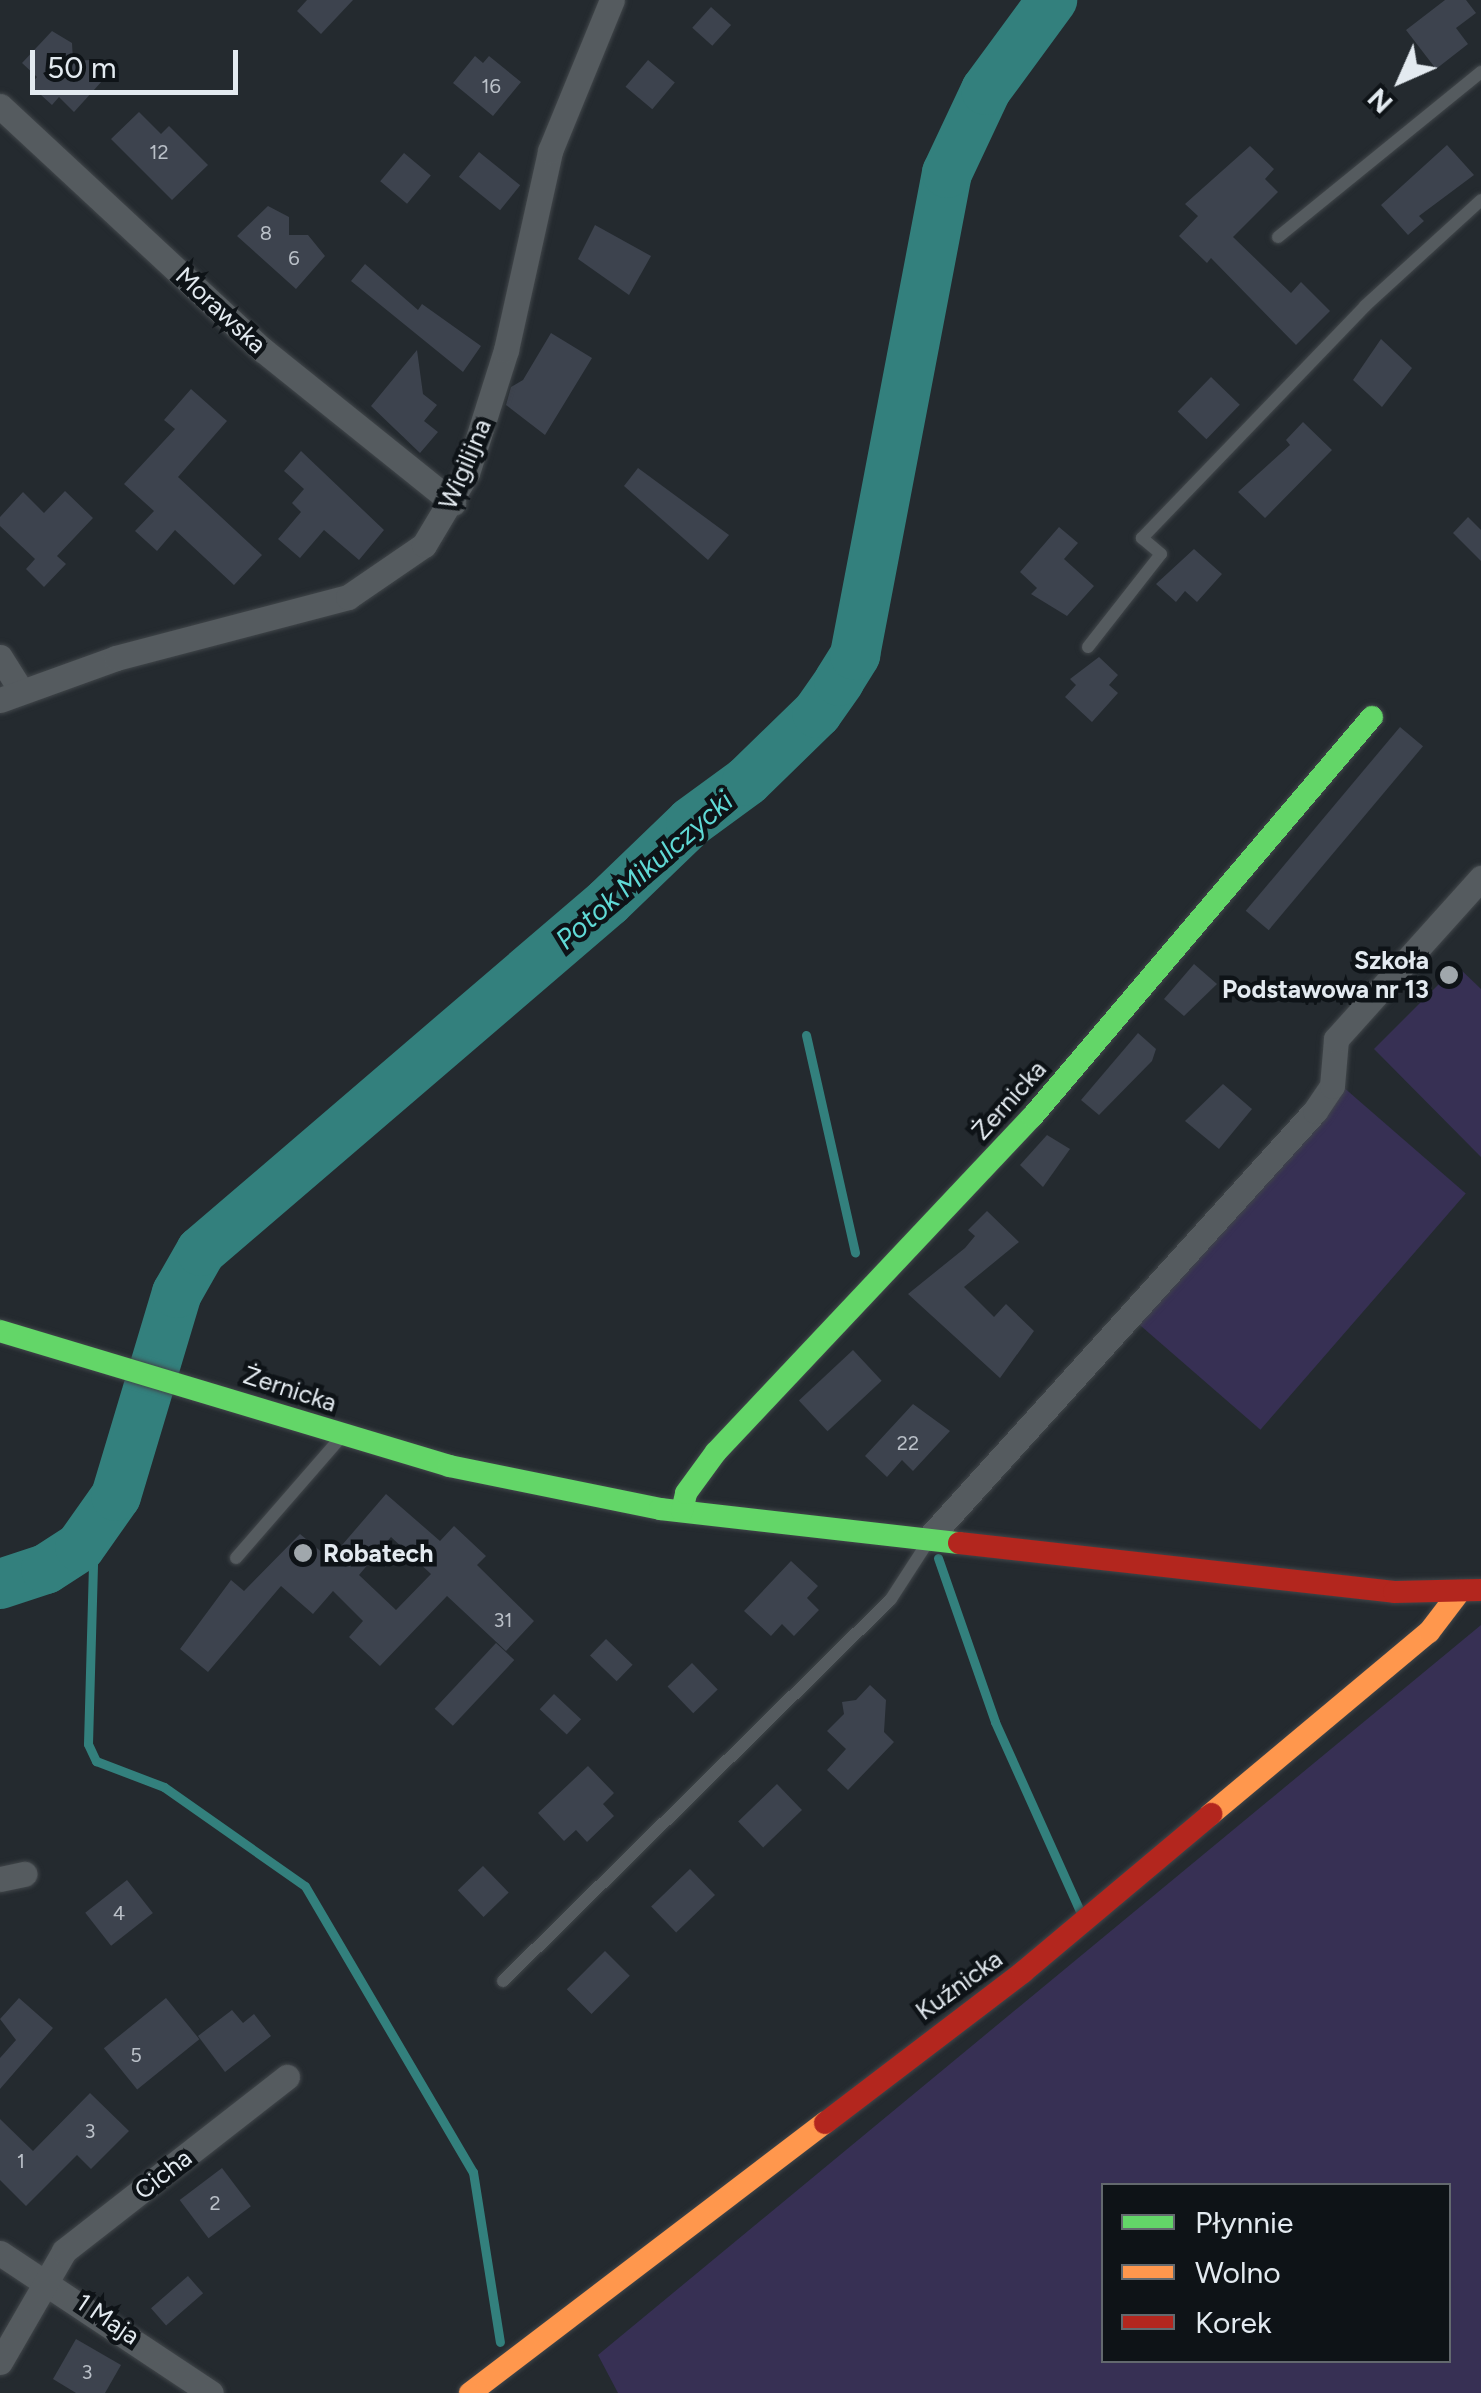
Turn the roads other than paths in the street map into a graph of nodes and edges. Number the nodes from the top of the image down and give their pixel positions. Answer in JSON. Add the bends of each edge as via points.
{"nodes":[{"id":1,"x":612,"y":0,"type":"edge"},
{"id":2,"x":1481,"y":72,"type":"edge"},
{"id":3,"x":0,"y":106,"type":"edge"},
{"id":4,"x":1481,"y":200,"type":"edge"},
{"id":5,"x":1278,"y":237,"type":"dead end"},
{"id":6,"x":453,"y":503,"type":"junction"},
{"id":7,"x":1088,"y":647,"type":"dead end"},
{"id":8,"x":0,"y":657,"type":"edge"},
{"id":9,"x":10,"y":694,"type":"edge"},
{"id":10,"x":1372,"y":718,"type":"dead end"},
{"id":11,"x":1481,"y":878,"type":"edge"},
{"id":12,"x":0,"y":1330,"type":"edge"},
{"id":13,"x":342,"y":1435,"type":"junction"},
{"id":14,"x":682,"y":1511,"type":"junction"},
{"id":15,"x":929,"y":1538,"type":"junction"},
{"id":16,"x":236,"y":1558,"type":"dead end"},
{"id":17,"x":1470,"y":1592,"type":"edge"},
{"id":18,"x":503,"y":1981,"type":"dead end"},
{"id":19,"x":287,"y":2076,"type":"dead end"},
{"id":20,"x":0,"y":2252,"type":"edge"},
{"id":21,"x":49,"y":2279,"type":"junction"},
{"id":22,"x":0,"y":2362,"type":"edge"},
{"id":23,"x":212,"y":2393,"type":"edge"},
{"id":24,"x":470,"y":2393,"type":"edge"}],
"edges":[{"from":1,"to":6,"type":"street","name":"Wigilijna","via":[[550,151],[506,350]]},
{"from":2,"to":5,"type":"lane"},
{"from":3,"to":6,"type":"street","name":"Morawska","via":[[264,350]]},
{"from":4,"to":7,"type":"lane","via":[[1365,306],[1142,538],[1161,554]]},
{"from":6,"to":9,"type":"street","name":"Wigilijna","via":[[424,545],[348,597],[220,627]]},
{"from":8,"to":9,"type":"street"},
{"from":10,"to":14,"type":"street","name":"Żernicka","via":[[1032,1118],[716,1452],[686,1493]]},
{"from":11,"to":15,"type":"street","via":[[1336,1039],[1332,1086],[1314,1111]]},
{"from":12,"to":13,"type":"street","name":"Żernicka"},
{"from":13,"to":14,"type":"street","name":"Żernicka","via":[[544,1488]]},
{"from":13,"to":16,"type":"lane","via":[[329,1459]]},
{"from":14,"to":15,"type":"street","name":"Żernicka"},
{"from":15,"to":17,"type":"street","name":"Żernicka"},
{"from":15,"to":18,"type":"lane","via":[[910,1579],[891,1599]]},
{"from":17,"to":24,"type":"street","name":"Kuźnicka","via":[[1024,1972]]},
{"from":19,"to":21,"type":"street","name":"Cicha","via":[[64,2251]]},
{"from":20,"to":21,"type":"street","name":"1 Maja"},
{"from":21,"to":22,"type":"street","name":"Cicha"},
{"from":21,"to":23,"type":"street","name":"1 Maja"}]}
